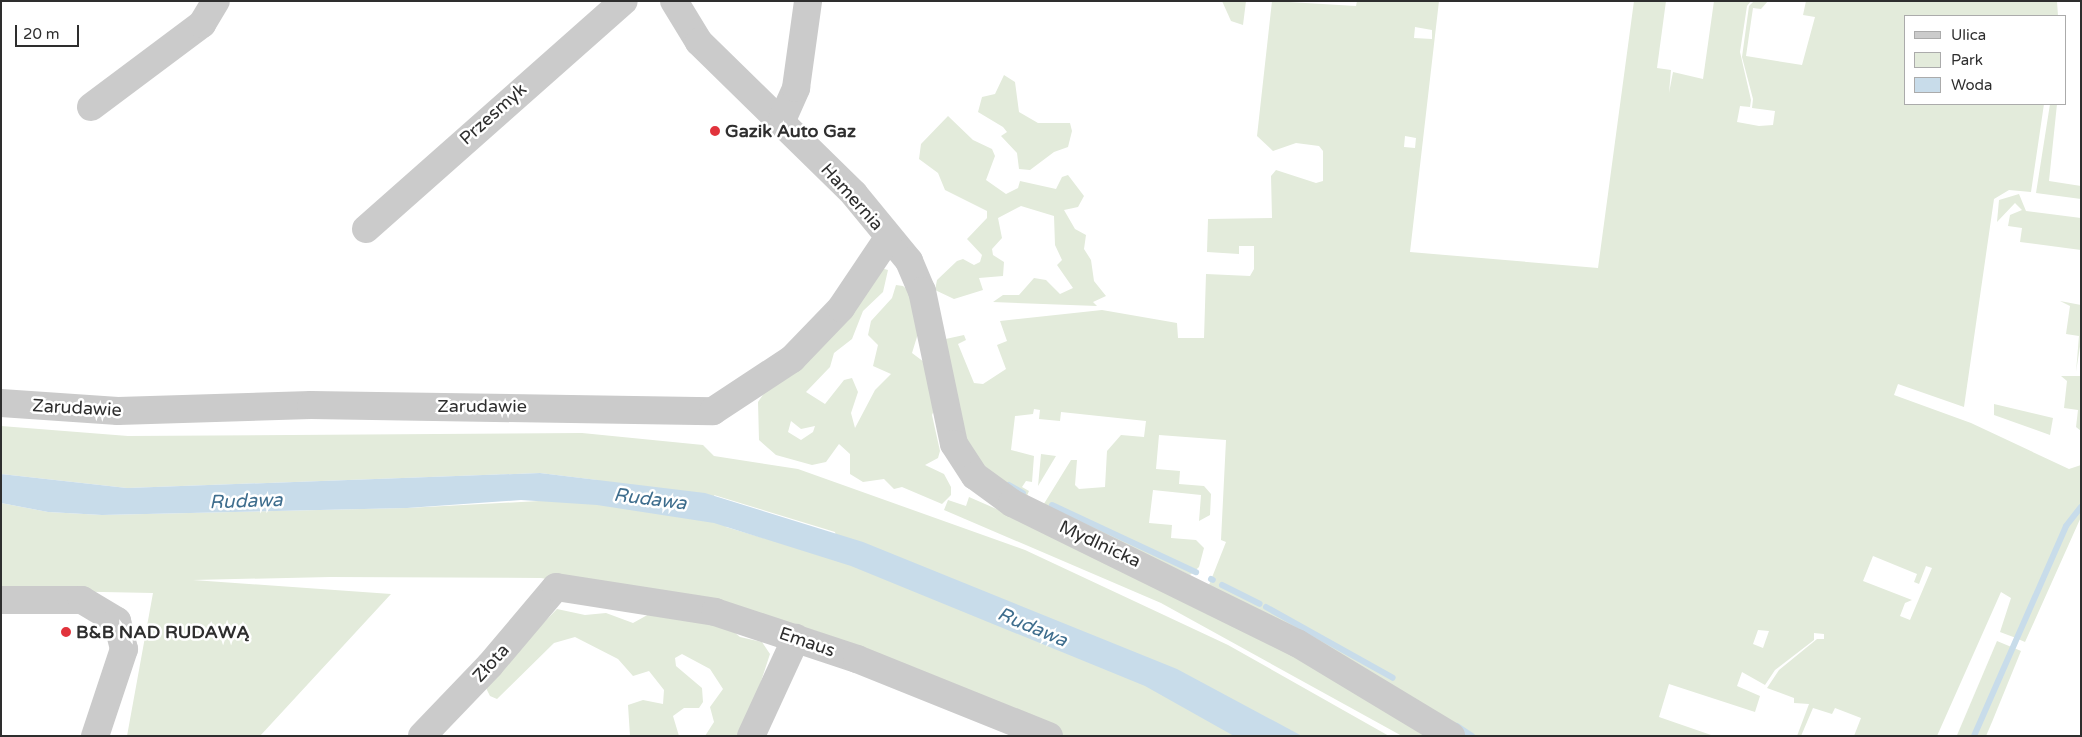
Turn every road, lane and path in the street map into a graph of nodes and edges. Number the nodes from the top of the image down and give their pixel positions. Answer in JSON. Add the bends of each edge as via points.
{"nodes":[{"id":1,"x":216,"y":1,"type":"edge"},
{"id":2,"x":624,"y":1,"type":"edge"},
{"id":3,"x":674,"y":1,"type":"edge"},
{"id":4,"x":808,"y":1,"type":"edge"},
{"id":5,"x":91,"y":107,"type":"dead end"},
{"id":6,"x":782,"y":120,"type":"junction"},
{"id":7,"x":366,"y":229,"type":"dead end"},
{"id":8,"x":888,"y":238,"type":"junction"},
{"id":9,"x":1,"y":403,"type":"edge"},
{"id":10,"x":556,"y":587,"type":"joint"},
{"id":11,"x":1,"y":600,"type":"edge"},
{"id":12,"x":796,"y":638,"type":"junction"},
{"id":13,"x":95,"y":736,"type":"edge"},
{"id":14,"x":422,"y":736,"type":"edge"},
{"id":15,"x":751,"y":736,"type":"edge"},
{"id":16,"x":1049,"y":736,"type":"edge"},
{"id":17,"x":1451,"y":736,"type":"edge"}],
"edges":[{"from":1,"to":5,"type":"street","via":[[202,24]]},
{"from":2,"to":7,"type":"street","name":"Przesmyk"},
{"from":3,"to":6,"type":"street","name":"Hamernia","via":[[699,42]]},
{"from":4,"to":6,"type":"street","via":[[796,88]]},
{"from":6,"to":8,"type":"street","name":"Hamernia","via":[[854,194]]},
{"from":8,"to":9,"type":"street","name":"Zarudawie","via":[[841,308],[792,359],[713,411],[322,405],[118,411]]},
{"from":8,"to":17,"type":"street","name":"Mydlnicka","via":[[916,275],[952,437],[975,476],[1012,503],[1297,643]]},
{"from":10,"to":12,"type":"street","name":"Emaus","via":[[715,612]]},
{"from":10,"to":14,"type":"street","name":"Złota"},
{"from":11,"to":13,"type":"street","via":[[82,600],[116,621],[124,649]]},
{"from":12,"to":15,"type":"street"},
{"from":12,"to":16,"type":"street","name":"Emaus"}]}
